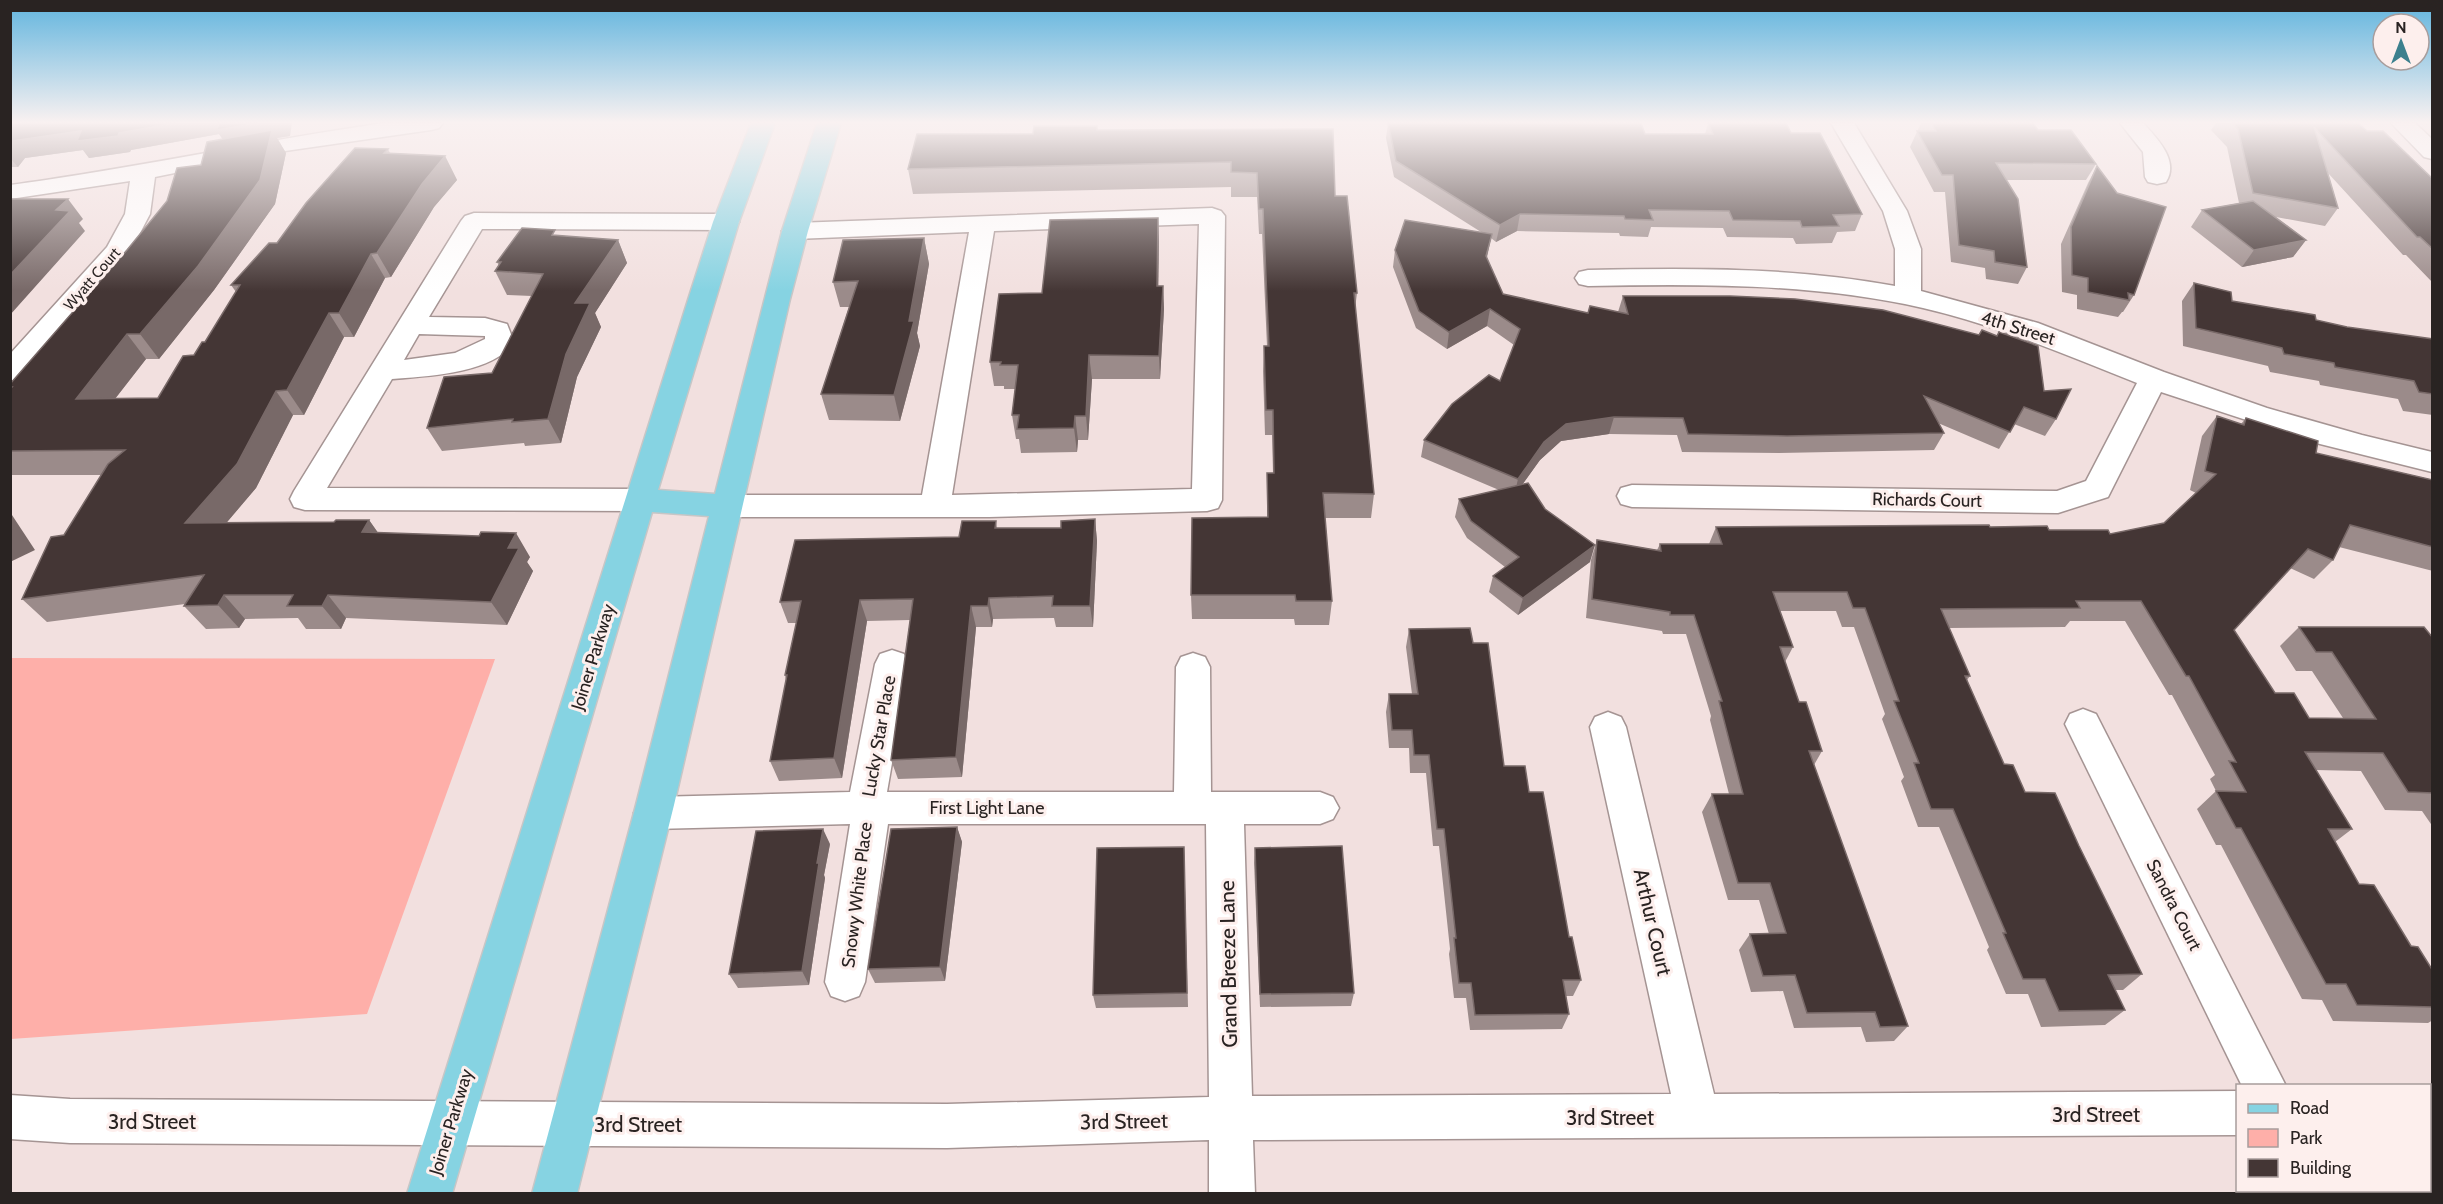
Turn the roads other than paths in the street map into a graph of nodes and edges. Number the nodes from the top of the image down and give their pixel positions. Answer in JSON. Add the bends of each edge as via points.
{"nodes":[{"id":1,"x":101,"y":179,"type":"edge"},
{"id":2,"x":142,"y":179,"type":"edge"},
{"id":3,"x":742,"y":179,"type":"edge"},
{"id":4,"x":811,"y":179,"type":"edge"},
{"id":5,"x":1876,"y":179,"type":"edge"},
{"id":6,"x":10,"y":192,"type":"edge"},
{"id":7,"x":726,"y":222,"type":"junction"},
{"id":8,"x":983,"y":224,"type":"junction"},
{"id":9,"x":795,"y":231,"type":"junction"},
{"id":10,"x":1588,"y":278,"type":"dead end"},
{"id":11,"x":1908,"y":297,"type":"junction"},
{"id":12,"x":411,"y":324,"type":"junction"},
{"id":13,"x":382,"y":371,"type":"junction"},
{"id":14,"x":10,"y":372,"type":"edge"},
{"id":15,"x":2153,"y":379,"type":"junction"},
{"id":16,"x":2433,"y":462,"type":"edge"},
{"id":17,"x":1632,"y":496,"type":"dead end"},
{"id":18,"x":641,"y":500,"type":"junction"},
{"id":19,"x":727,"y":506,"type":"junction"},
{"id":20,"x":935,"y":506,"type":"junction"},
{"id":21,"x":892,"y":664,"type":"dead end"},
{"id":22,"x":1193,"y":667,"type":"dead end"},
{"id":23,"x":2082,"y":724,"type":"dead end"},
{"id":24,"x":1608,"y":727,"type":"dead end"},
{"id":25,"x":866,"y":808,"type":"junction"},
{"id":26,"x":1209,"y":808,"type":"junction"},
{"id":27,"x":1320,"y":808,"type":"dead end"},
{"id":28,"x":653,"y":813,"type":"junction"},
{"id":29,"x":845,"y":982,"type":"dead end"},
{"id":30,"x":2264,"y":1084,"type":"edge"},
{"id":31,"x":2236,"y":1113,"type":"edge"},
{"id":32,"x":1698,"y":1116,"type":"junction"},
{"id":33,"x":10,"y":1118,"type":"edge"},
{"id":34,"x":1232,"y":1118,"type":"junction"},
{"id":35,"x":451,"y":1123,"type":"junction"},
{"id":36,"x":573,"y":1124,"type":"junction"},
{"id":37,"x":429,"y":1194,"type":"edge"},
{"id":38,"x":554,"y":1194,"type":"edge"},
{"id":39,"x":1232,"y":1194,"type":"edge"}],
"edges":[{"from":1,"to":6,"type":"street"},
{"from":2,"to":14,"type":"street","name":"Wyatt Court","via":[[139,214],[117,252]]},
{"from":3,"to":7,"type":"main road","name":"Joiner Parkway"},
{"from":4,"to":9,"type":"main road"},
{"from":5,"to":11,"type":"street","via":[[1895,211],[1908,249]]},
{"from":7,"to":12,"type":"street","via":[[474,221]]},
{"from":7,"to":18,"type":"main road","name":"Joiner Parkway"},
{"from":8,"to":9,"type":"street"},
{"from":8,"to":20,"type":"street"},
{"from":8,"to":20,"type":"street","via":[[1212,216],[1207,500]]},
{"from":9,"to":19,"type":"main road"},
{"from":10,"to":11,"type":"street","name":"4th Street","via":[[1778,280]]},
{"from":11,"to":15,"type":"street","name":"4th Street","via":[[2012,324]]},
{"from":12,"to":13,"type":"street"},
{"from":12,"to":13,"type":"street","via":[[485,327],[497,330],[500,342],[486,353],[458,363]]},
{"from":13,"to":18,"type":"street","via":[[304,499]]},
{"from":15,"to":16,"type":"street","name":"4th Street","via":[[2289,424]]},
{"from":15,"to":17,"type":"street","name":"Richards Court","via":[[2097,489],[2058,502]]},
{"from":18,"to":19,"type":"main road"},
{"from":18,"to":35,"type":"main road","name":"Joiner Parkway"},
{"from":19,"to":20,"type":"street"},
{"from":19,"to":28,"type":"main road"},
{"from":21,"to":25,"type":"street","name":"Lucky Star Place"},
{"from":22,"to":26,"type":"street","name":"Grand Breeze Lane"},
{"from":23,"to":30,"type":"street","name":"Sandra Court"},
{"from":24,"to":32,"type":"street","name":"Arthur Court"},
{"from":25,"to":26,"type":"street","name":"First Light Lane"},
{"from":25,"to":28,"type":"street","name":"First Light Lane"},
{"from":25,"to":29,"type":"street","name":"Snowy White Place","via":[[869,824]]},
{"from":26,"to":27,"type":"street","name":"First Light Lane"},
{"from":26,"to":34,"type":"street","name":"Grand Breeze Lane"},
{"from":28,"to":36,"type":"main road"},
{"from":31,"to":32,"type":"street","name":"3rd Street"},
{"from":32,"to":34,"type":"street","name":"3rd Street"},
{"from":33,"to":35,"type":"street","name":"3rd Street"},
{"from":34,"to":36,"type":"street","name":"3rd Street","via":[[947,1126]]},
{"from":34,"to":39,"type":"street","name":"Grand Breeze Lane"},
{"from":35,"to":36,"type":"street","name":"3rd Street"},
{"from":35,"to":37,"type":"main road","name":"Joiner Parkway"},
{"from":36,"to":38,"type":"main road"}]}
